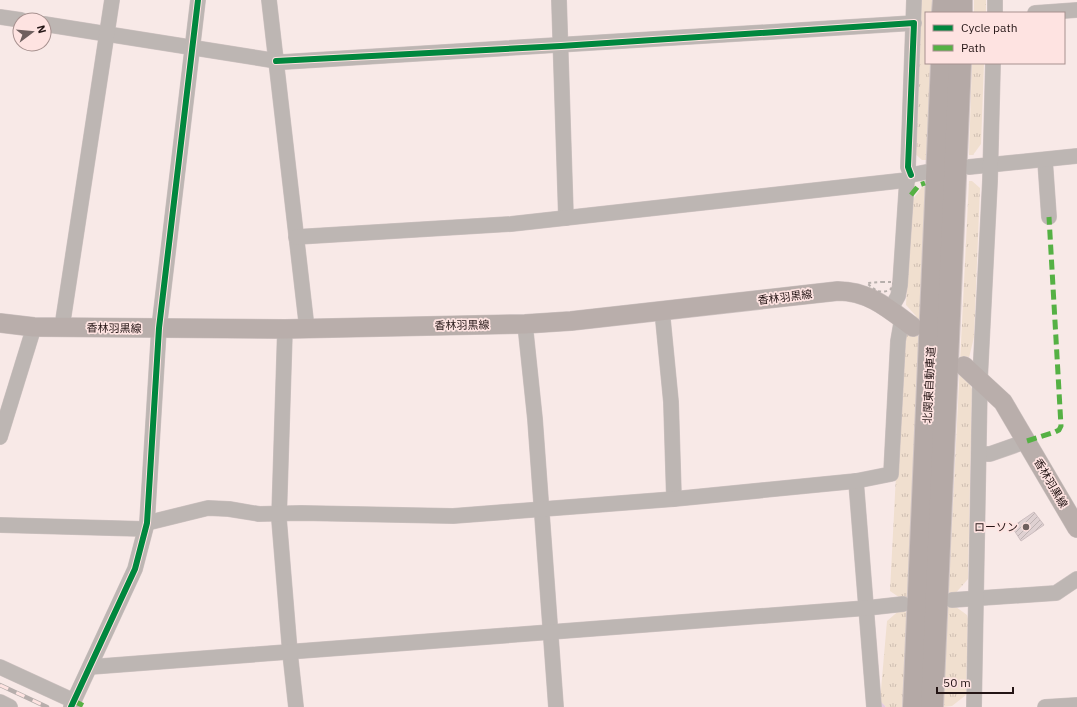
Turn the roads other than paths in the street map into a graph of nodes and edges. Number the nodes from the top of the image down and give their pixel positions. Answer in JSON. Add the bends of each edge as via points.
{"nodes":[{"id":1,"x":112,"y":0,"type":"edge"},
{"id":2,"x":198,"y":0,"type":"edge"},
{"id":3,"x":269,"y":0,"type":"edge"},
{"id":4,"x":559,"y":0,"type":"edge"},
{"id":5,"x":914,"y":0,"type":"edge"},
{"id":6,"x":944,"y":0,"type":"edge"},
{"id":7,"x":961,"y":0,"type":"edge"},
{"id":8,"x":995,"y":0,"type":"edge"},
{"id":9,"x":1077,"y":10,"type":"edge"},
{"id":10,"x":943,"y":12,"type":"edge"},
{"id":11,"x":961,"y":12,"type":"edge"},
{"id":12,"x":995,"y":12,"type":"edge"},
{"id":13,"x":1049,"y":12,"type":"edge"},
{"id":14,"x":0,"y":17,"type":"edge"},
{"id":15,"x":12,"y":19,"type":"edge"},
{"id":16,"x":914,"y":23,"type":"junction"},
{"id":17,"x":52,"y":25,"type":"edge"},
{"id":18,"x":107,"y":34,"type":"junction"},
{"id":19,"x":561,"y":46,"type":"junction"},
{"id":20,"x":192,"y":47,"type":"junction"},
{"id":21,"x":276,"y":61,"type":"junction"},
{"id":22,"x":942,"y":64,"type":"edge"},
{"id":23,"x":960,"y":64,"type":"edge"},
{"id":24,"x":993,"y":64,"type":"edge"},
{"id":25,"x":1077,"y":156,"type":"edge"},
{"id":26,"x":1045,"y":160,"type":"junction"},
{"id":27,"x":990,"y":165,"type":"junction"},
{"id":28,"x":969,"y":167,"type":"dead end"},
{"id":29,"x":926,"y":172,"type":"dead end"},
{"id":30,"x":909,"y":178,"type":"junction"},
{"id":31,"x":1049,"y":217,"type":"dead end"},
{"id":32,"x":566,"y":218,"type":"junction"},
{"id":33,"x":296,"y":237,"type":"junction"},
{"id":34,"x":662,"y":310,"type":"junction"},
{"id":35,"x":902,"y":318,"type":"junction"},
{"id":36,"x":0,"y":323,"type":"edge"},
{"id":37,"x":525,"y":324,"type":"junction"},
{"id":38,"x":34,"y":327,"type":"junction"},
{"id":39,"x":62,"y":327,"type":"junction"},
{"id":40,"x":159,"y":328,"type":"junction"},
{"id":41,"x":285,"y":329,"type":"junction"},
{"id":42,"x":307,"y":329,"type":"junction"},
{"id":43,"x":964,"y":366,"type":"dead end"},
{"id":44,"x":980,"y":379,"type":"junction"},
{"id":45,"x":0,"y":438,"type":"edge"},
{"id":46,"x":1027,"y":441,"type":"junction"},
{"id":47,"x":979,"y":454,"type":"junction"},
{"id":48,"x":856,"y":481,"type":"junction"},
{"id":49,"x":674,"y":499,"type":"junction"},
{"id":50,"x":541,"y":510,"type":"junction"},
{"id":51,"x":279,"y":513,"type":"junction"},
{"id":52,"x":0,"y":525,"type":"edge"},
{"id":53,"x":146,"y":526,"type":"junction"},
{"id":54,"x":1077,"y":528,"type":"edge"},
{"id":55,"x":1077,"y":580,"type":"edge"},
{"id":56,"x":977,"y":598,"type":"junction"},
{"id":57,"x":952,"y":600,"type":"dead end"},
{"id":58,"x":902,"y":604,"type":"dead end"},
{"id":59,"x":867,"y":608,"type":"junction"},
{"id":60,"x":551,"y":632,"type":"junction"},
{"id":61,"x":290,"y":653,"type":"junction"},
{"id":62,"x":0,"y":667,"type":"edge"},
{"id":63,"x":90,"y":667,"type":"junction"},
{"id":64,"x":0,"y":702,"type":"edge"},
{"id":65,"x":73,"y":704,"type":"edge"},
{"id":66,"x":1077,"y":705,"type":"edge"},
{"id":67,"x":10,"y":707,"type":"edge"},
{"id":68,"x":296,"y":707,"type":"edge"},
{"id":69,"x":556,"y":707,"type":"edge"},
{"id":70,"x":874,"y":707,"type":"edge"},
{"id":71,"x":914,"y":707,"type":"edge"},
{"id":72,"x":932,"y":707,"type":"edge"},
{"id":73,"x":974,"y":707,"type":"edge"},
{"id":74,"x":1046,"y":707,"type":"edge"}],
"edges":[{"from":1,"to":18,"type":"street"},
{"from":2,"to":20,"type":"street"},
{"from":3,"to":21,"type":"street"},
{"from":4,"to":19,"type":"street"},
{"from":5,"to":16,"type":"street"},
{"from":6,"to":10,"type":"highway"},
{"from":7,"to":11,"type":"highway"},
{"from":8,"to":12,"type":"street"},
{"from":9,"to":13,"type":"street"},
{"from":14,"to":15,"type":"street"},
{"from":16,"to":19,"type":"street"},
{"from":16,"to":30,"type":"street"},
{"from":17,"to":18,"type":"street"},
{"from":18,"to":20,"type":"street"},
{"from":18,"to":39,"type":"street"},
{"from":19,"to":21,"type":"street"},
{"from":19,"to":32,"type":"street"},
{"from":20,"to":21,"type":"street"},
{"from":20,"to":40,"type":"street"},
{"from":21,"to":33,"type":"street"},
{"from":22,"to":71,"type":"highway","name":"北関東自動車道"},
{"from":23,"to":72,"type":"highway","name":"北関東自動車道"},
{"from":24,"to":27,"type":"street"},
{"from":25,"to":26,"type":"street"},
{"from":26,"to":27,"type":"street"},
{"from":26,"to":31,"type":"street"},
{"from":27,"to":28,"type":"street"},
{"from":27,"to":44,"type":"street"},
{"from":29,"to":30,"type":"street"},
{"from":30,"to":32,"type":"street"},
{"from":30,"to":35,"type":"street","via":[[898,296]]},
{"from":32,"to":33,"type":"street","via":[[511,224]]},
{"from":33,"to":42,"type":"street"},
{"from":34,"to":35,"type":"main road","name":"香林羽黒線","via":[[838,291],[863,294]]},
{"from":34,"to":37,"type":"main road","name":"香林羽黒線"},
{"from":34,"to":49,"type":"street","via":[[672,402]]},
{"from":35,"to":48,"type":"street","via":[[898,341],[891,474]]},
{"from":36,"to":38,"type":"main road","name":"香林羽黒線"},
{"from":37,"to":42,"type":"main road","name":"香林羽黒線"},
{"from":37,"to":50,"type":"street"},
{"from":38,"to":39,"type":"main road","name":"香林羽黒線"},
{"from":38,"to":45,"type":"street"},
{"from":39,"to":40,"type":"main road","name":"香林羽黒線"},
{"from":40,"to":41,"type":"main road","name":"香林羽黒線"},
{"from":40,"to":53,"type":"street"},
{"from":41,"to":42,"type":"main road","name":"香林羽黒線"},
{"from":41,"to":51,"type":"street"},
{"from":43,"to":44,"type":"main road","name":"香林羽黒線"},
{"from":44,"to":46,"type":"main road","name":"香林羽黒線","via":[[1003,402]]},
{"from":44,"to":47,"type":"street"},
{"from":46,"to":47,"type":"street","via":[[990,454]]},
{"from":46,"to":54,"type":"main road","name":"香林羽黒線"},
{"from":47,"to":56,"type":"street"},
{"from":48,"to":49,"type":"street"},
{"from":48,"to":59,"type":"street"},
{"from":49,"to":50,"type":"street"},
{"from":50,"to":51,"type":"street","via":[[453,516]]},
{"from":50,"to":60,"type":"street"},
{"from":51,"to":53,"type":"street","via":[[259,514],[228,508],[208,508]]},
{"from":51,"to":61,"type":"street"},
{"from":52,"to":53,"type":"street"},
{"from":53,"to":63,"type":"street","via":[[136,569]]},
{"from":55,"to":56,"type":"street","via":[[1056,593]]},
{"from":56,"to":57,"type":"street"},
{"from":56,"to":73,"type":"street"},
{"from":58,"to":59,"type":"street"},
{"from":59,"to":60,"type":"street"},
{"from":59,"to":70,"type":"street"},
{"from":60,"to":61,"type":"street"},
{"from":60,"to":69,"type":"street"},
{"from":61,"to":63,"type":"street"},
{"from":61,"to":68,"type":"street"},
{"from":62,"to":65,"type":"street"},
{"from":63,"to":65,"type":"street"},
{"from":64,"to":67,"type":"street"},
{"from":66,"to":74,"type":"street"}]}
